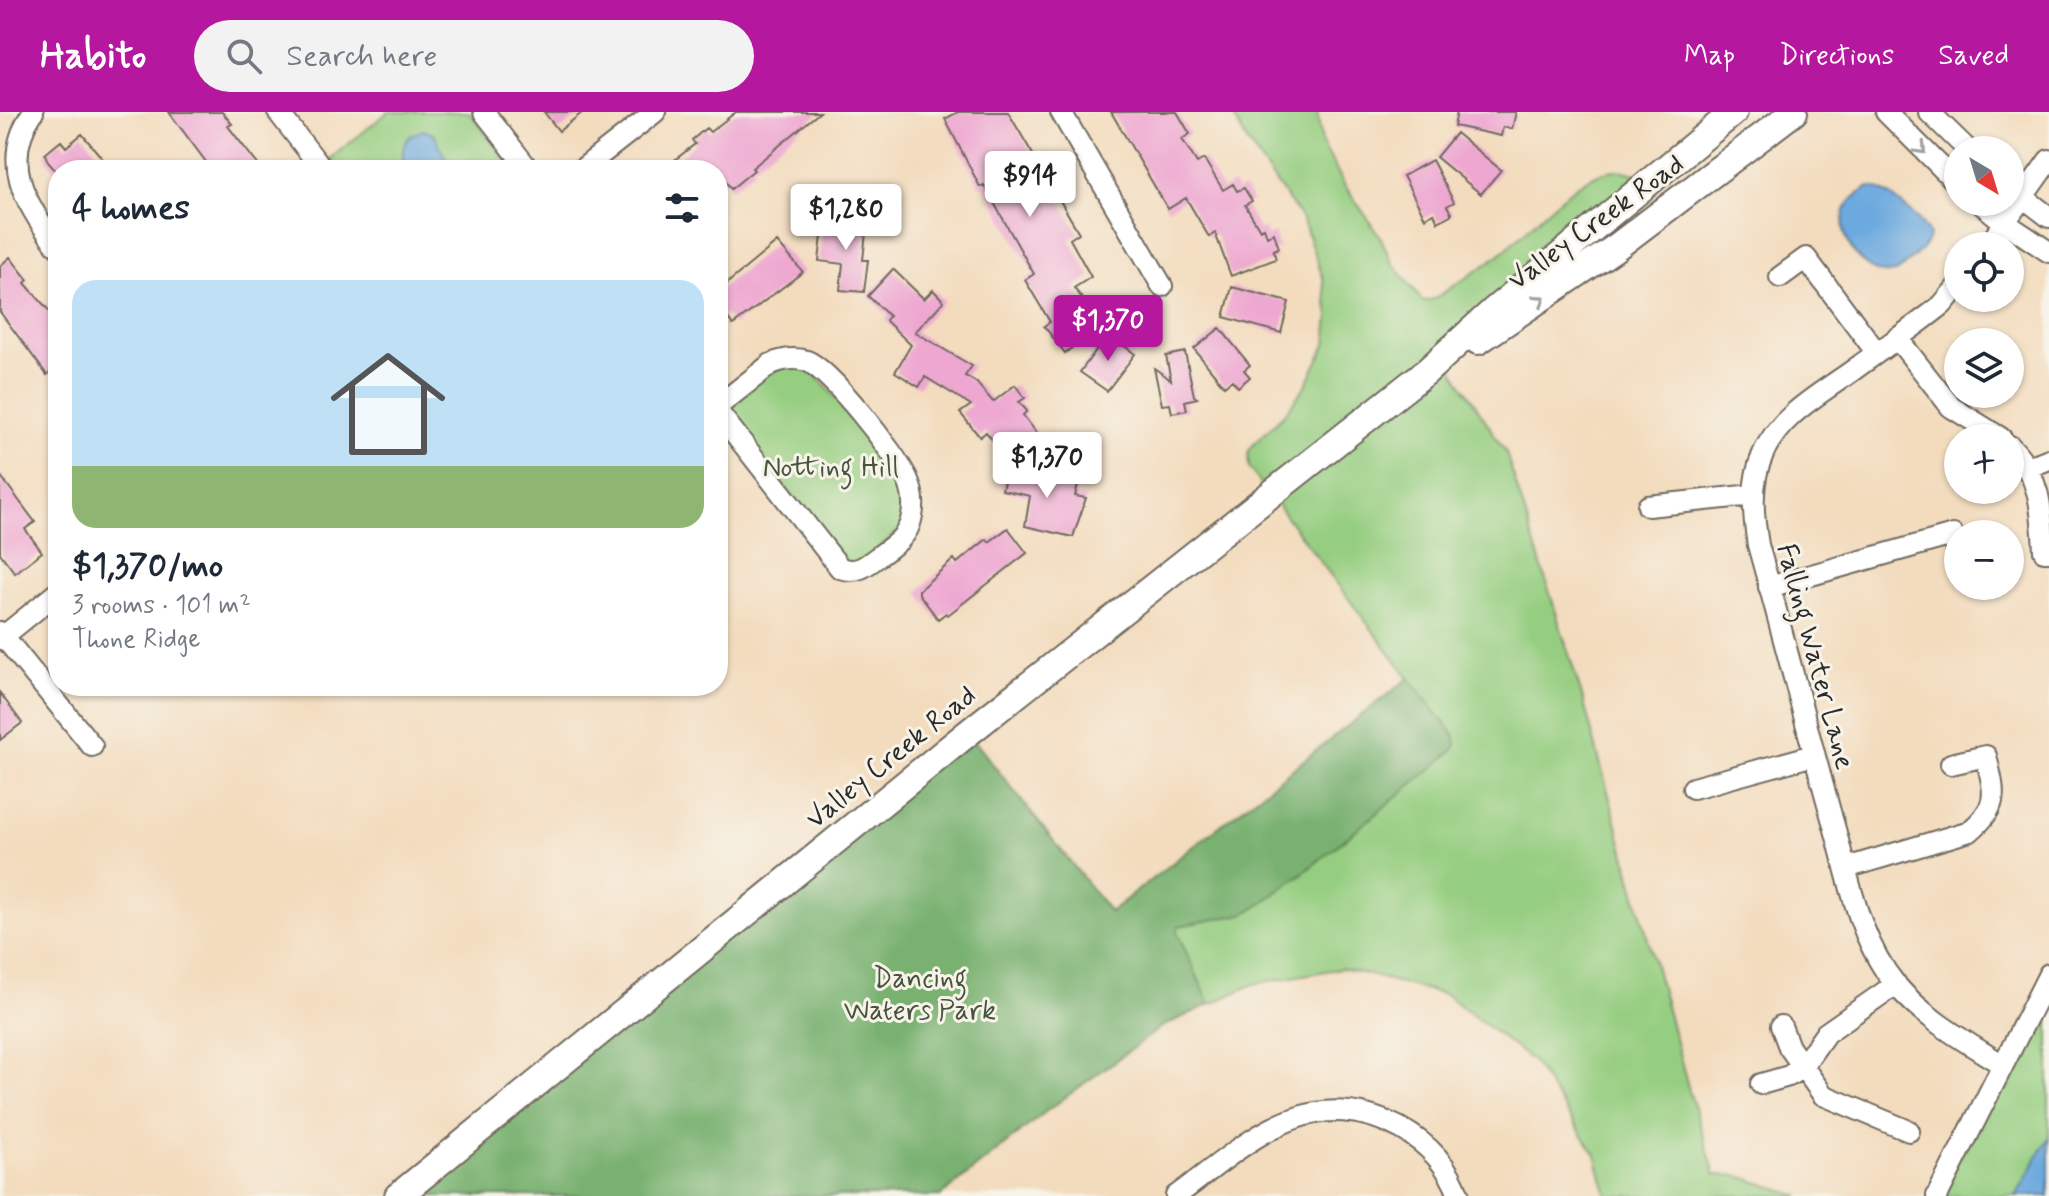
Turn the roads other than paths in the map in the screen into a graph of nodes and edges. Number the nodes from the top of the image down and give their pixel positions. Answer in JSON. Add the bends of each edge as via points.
{"nodes":[{"id":1,"x":33,"y":112,"type":"edge"},
{"id":2,"x":278,"y":112,"type":"edge"},
{"id":3,"x":484,"y":112,"type":"edge"},
{"id":4,"x":655,"y":112,"type":"edge"},
{"id":5,"x":1061,"y":112,"type":"edge"},
{"id":6,"x":1734,"y":112,"type":"edge"},
{"id":7,"x":1794,"y":112,"type":"edge"},
{"id":8,"x":1886,"y":112,"type":"edge"},
{"id":9,"x":1929,"y":112,"type":"edge"},
{"id":10,"x":1954,"y":136,"type":"edge"},
{"id":11,"x":315,"y":160,"type":"edge"},
{"id":12,"x":521,"y":160,"type":"edge"},
{"id":13,"x":594,"y":160,"type":"edge"},
{"id":14,"x":2049,"y":160,"type":"edge"},
{"id":15,"x":1944,"y":170,"type":"edge"},
{"id":16,"x":2024,"y":184,"type":"edge"},
{"id":17,"x":2024,"y":198,"type":"edge"},
{"id":18,"x":1996,"y":216,"type":"edge"},
{"id":19,"x":2006,"y":216,"type":"edge"},
{"id":20,"x":2049,"y":217,"type":"edge"},
{"id":21,"x":2004,"y":222,"type":"junction"},
{"id":22,"x":1997,"y":232,"type":"edge"},
{"id":23,"x":48,"y":234,"type":"edge"},
{"id":24,"x":2049,"y":252,"type":"edge"},
{"id":25,"x":1780,"y":277,"type":"dead end"},
{"id":26,"x":1162,"y":286,"type":"dead end"},
{"id":27,"x":1944,"y":303,"type":"edge"},
{"id":28,"x":1897,"y":338,"type":"junction"},
{"id":29,"x":1877,"y":353,"type":"junction"},
{"id":30,"x":1427,"y":371,"type":"junction"},
{"id":31,"x":1944,"y":387,"type":"edge"},
{"id":32,"x":728,"y":401,"type":"edge"},
{"id":33,"x":1966,"y":408,"type":"edge"},
{"id":34,"x":728,"y":422,"type":"edge"},
{"id":35,"x":1985,"y":424,"type":"edge"},
{"id":36,"x":2049,"y":459,"type":"edge"},
{"id":37,"x":2024,"y":461,"type":"edge"},
{"id":38,"x":2029,"y":467,"type":"junction"},
{"id":39,"x":1753,"y":495,"type":"junction"},
{"id":40,"x":1648,"y":506,"type":"dead end"},
{"id":41,"x":1944,"y":538,"type":"edge"},
{"id":42,"x":2049,"y":551,"type":"edge"},
{"id":43,"x":1769,"y":587,"type":"junction"},
{"id":44,"x":48,"y":600,"type":"edge"},
{"id":45,"x":1,"y":636,"type":"edge"},
{"id":46,"x":48,"y":693,"type":"edge"},
{"id":47,"x":51,"y":696,"type":"edge"},
{"id":48,"x":92,"y":746,"type":"dead end"},
{"id":49,"x":1814,"y":755,"type":"junction"},
{"id":50,"x":1951,"y":764,"type":"dead end"},
{"id":51,"x":1693,"y":788,"type":"dead end"},
{"id":52,"x":1846,"y":868,"type":"junction"},
{"id":53,"x":2049,"y":974,"type":"edge"},
{"id":54,"x":1896,"y":984,"type":"junction"},
{"id":55,"x":1781,"y":1026,"type":"dead end"},
{"id":56,"x":2003,"y":1065,"type":"junction"},
{"id":57,"x":1802,"y":1067,"type":"junction"},
{"id":58,"x":1761,"y":1084,"type":"dead end"},
{"id":59,"x":1909,"y":1131,"type":"dead end"},
{"id":60,"x":398,"y":1196,"type":"edge"},
{"id":61,"x":1176,"y":1196,"type":"edge"},
{"id":62,"x":1459,"y":1196,"type":"edge"},
{"id":63,"x":1937,"y":1196,"type":"edge"}],
"edges":[{"from":1,"to":23,"type":"street","via":[[8,140],[4,168],[11,186]]},
{"from":2,"to":11,"type":"street"},
{"from":3,"to":12,"type":"street"},
{"from":4,"to":13,"type":"street"},
{"from":5,"to":26,"type":"street"},
{"from":6,"to":30,"type":"main road","name":"Valley Creek Road"},
{"from":30,"to":7,"type":"main road","name":"Valley Creek Road","one_way":true,"via":[[1615,248]]},
{"from":8,"to":15,"type":"street","one_way":true},
{"from":9,"to":10,"type":"street"},
{"from":14,"to":16,"type":"street"},
{"from":17,"to":20,"type":"street"},
{"from":18,"to":21,"type":"street"},
{"from":19,"to":21,"type":"street"},
{"from":21,"to":22,"type":"street"},
{"from":21,"to":24,"type":"street"},
{"from":25,"to":29,"type":"street","via":[[1806,258]]},
{"from":27,"to":28,"type":"street","name":"Falling Water Lane"},
{"from":28,"to":29,"type":"street","name":"Falling Water Lane"},
{"from":28,"to":31,"type":"street"},
{"from":29,"to":39,"type":"street","name":"Falling Water Lane","via":[[1805,404],[1776,432],[1763,453]]},
{"from":30,"to":60,"type":"main road","name":"Valley Creek Road","via":[[968,733]]},
{"from":32,"to":34,"type":"street","via":[[781,359],[820,369],[907,478],[913,508],[905,534],[865,567],[840,568]]},
{"from":33,"to":35,"type":"street"},
{"from":36,"to":38,"type":"street"},
{"from":37,"to":38,"type":"street"},
{"from":38,"to":42,"type":"street","via":[[2042,504],[2044,551]]},
{"from":39,"to":40,"type":"street"},
{"from":39,"to":43,"type":"street","name":"Falling Water Lane"},
{"from":41,"to":43,"type":"street"},
{"from":43,"to":49,"type":"street","name":"Falling Water Lane"},
{"from":44,"to":45,"type":"street"},
{"from":45,"to":46,"type":"street"},
{"from":47,"to":48,"type":"street"},
{"from":49,"to":51,"type":"street"},
{"from":49,"to":52,"type":"street","name":"Falling Water Lane"},
{"from":50,"to":52,"type":"street","via":[[1986,756],[1995,795],[1983,820],[1970,831]]},
{"from":52,"to":54,"type":"street","name":"Falling Water Lane","via":[[1869,942]]},
{"from":53,"to":56,"type":"street"},
{"from":54,"to":56,"type":"street","name":"Falling Water Lane","via":[[1940,1027]]},
{"from":54,"to":57,"type":"street","via":[[1826,1033]]},
{"from":55,"to":57,"type":"street"},
{"from":56,"to":63,"type":"street"},
{"from":57,"to":58,"type":"street"},
{"from":57,"to":59,"type":"street","via":[[1823,1095]]},
{"from":61,"to":62,"type":"street","via":[[1270,1127],[1296,1116],[1351,1110],[1410,1133],[1438,1157]]}]}
